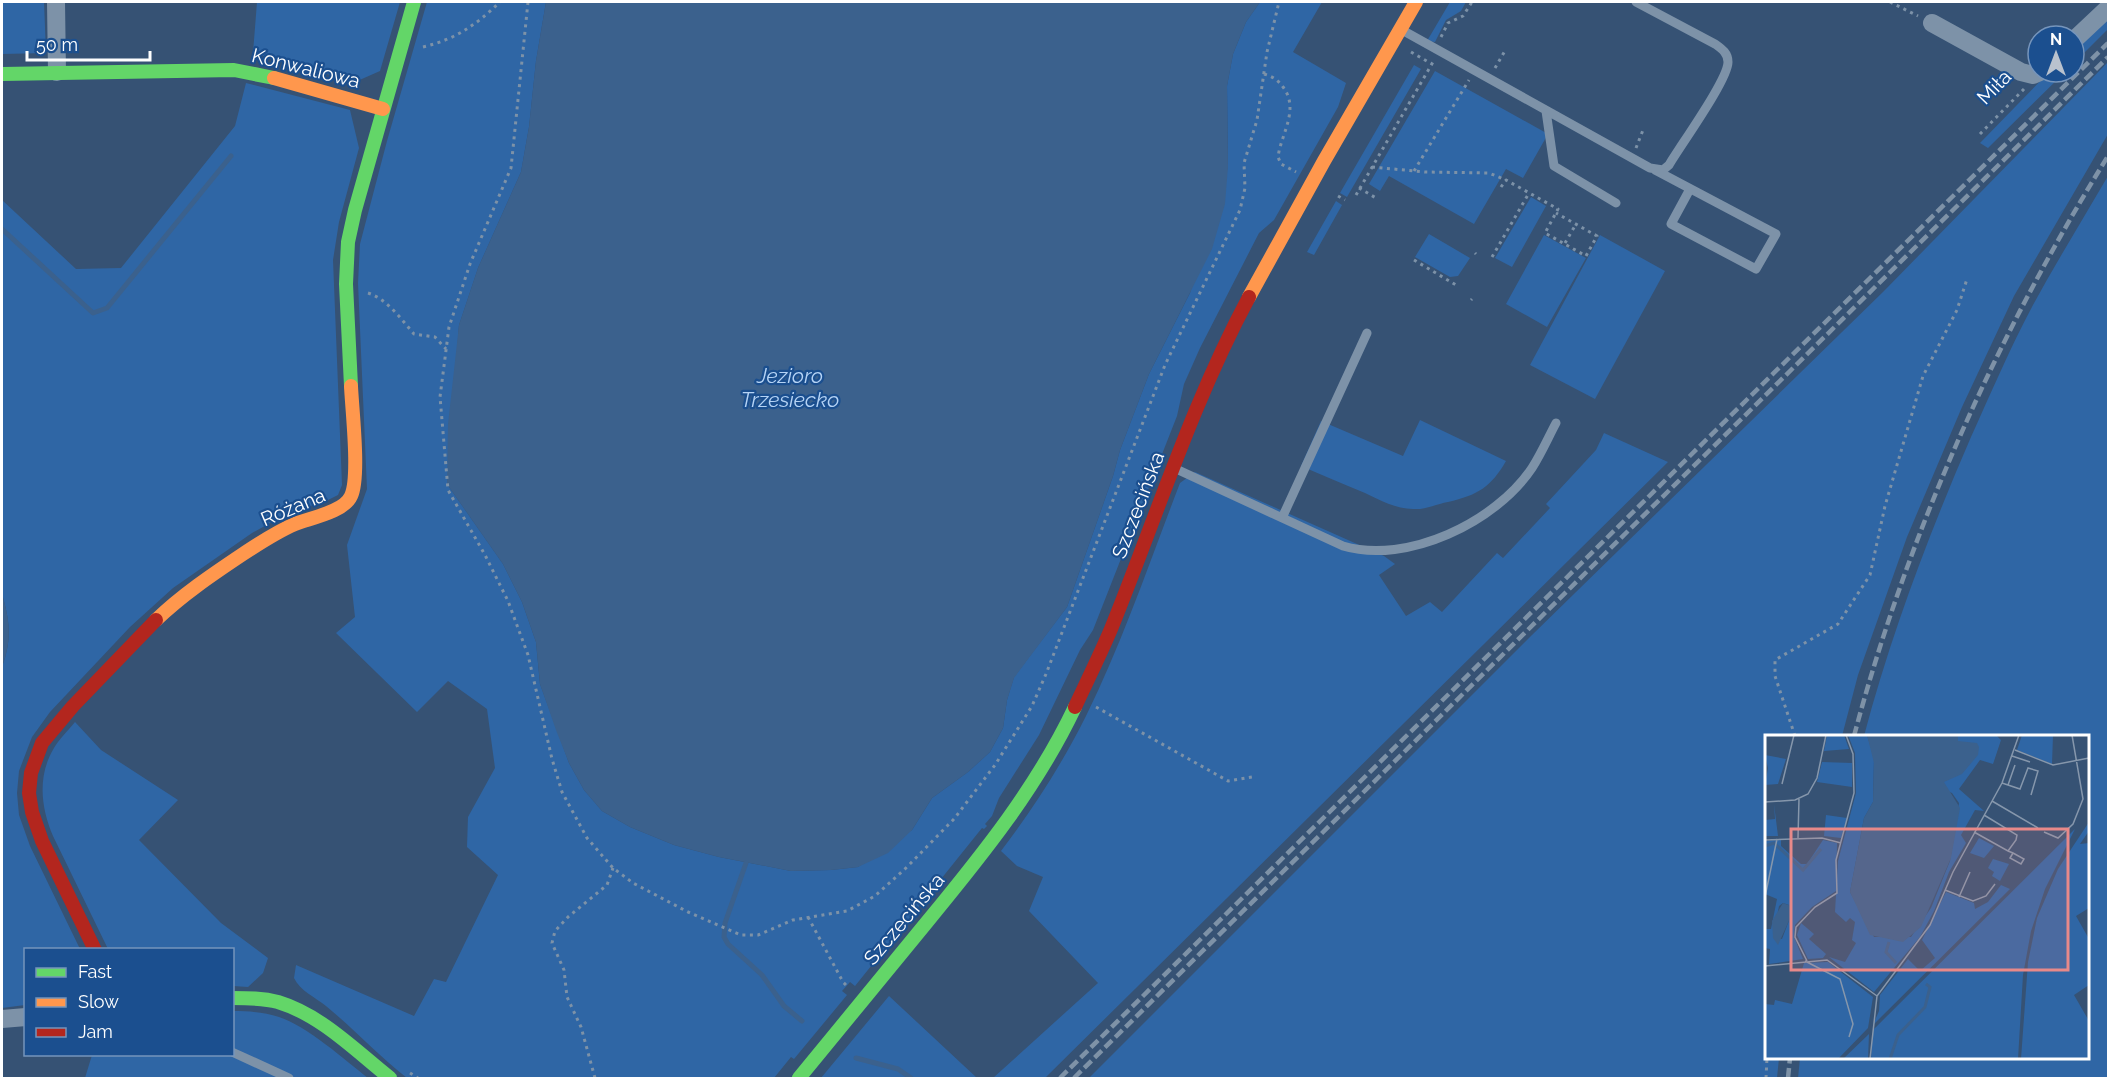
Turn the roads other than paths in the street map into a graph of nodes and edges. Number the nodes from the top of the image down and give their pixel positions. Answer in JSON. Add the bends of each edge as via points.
{"nodes":[{"id":1,"x":56,"y":2,"type":"edge"},
{"id":2,"x":414,"y":2,"type":"edge"},
{"id":3,"x":1416,"y":2,"type":"edge"},
{"id":4,"x":1636,"y":2,"type":"edge"},
{"id":5,"x":2109,"y":8,"type":"edge"},
{"id":6,"x":1932,"y":23,"type":"road end"},
{"id":7,"x":1400,"y":29,"type":"junction"},
{"id":8,"x":2086,"y":29,"type":"edge"},
{"id":9,"x":57,"y":72,"type":"junction"},
{"id":10,"x":2026,"y":73,"type":"edge"},
{"id":11,"x":2,"y":74,"type":"edge"},
{"id":12,"x":383,"y":109,"type":"junction"},
{"id":13,"x":1546,"y":111,"type":"junction"},
{"id":14,"x":1669,"y":165,"type":"junction"},
{"id":15,"x":1650,"y":168,"type":"junction"},
{"id":16,"x":1676,"y":182,"type":"junction"},
{"id":17,"x":1690,"y":189,"type":"junction"},
{"id":18,"x":1616,"y":203,"type":"dead end"},
{"id":19,"x":1367,"y":333,"type":"dead end"},
{"id":20,"x":1556,"y":423,"type":"dead end"},
{"id":21,"x":1173,"y":468,"type":"junction"},
{"id":22,"x":1282,"y":518,"type":"junction"},
{"id":23,"x":93,"y":948,"type":"edge"},
{"id":24,"x":234,"y":998,"type":"edge"},
{"id":25,"x":24,"y":1017,"type":"edge"},
{"id":26,"x":2,"y":1019,"type":"edge"},
{"id":27,"x":234,"y":1053,"type":"edge"},
{"id":28,"x":289,"y":1078,"type":"edge"},
{"id":29,"x":390,"y":1078,"type":"edge"},
{"id":30,"x":799,"y":1078,"type":"edge"}],
"edges":[{"from":1,"to":9,"type":"street"},
{"from":2,"to":12,"type":"street","name":"Różana"},
{"from":3,"to":7,"type":"street","name":"Szczecińska"},
{"from":4,"to":14,"type":"lane","via":[[1715,44],[1728,59],[1718,87]]},
{"from":5,"to":8,"type":"street"},
{"from":6,"to":10,"type":"street"},
{"from":7,"to":13,"type":"lane"},
{"from":7,"to":21,"type":"street","name":"Szczecińska","via":[[1249,297]]},
{"from":9,"to":11,"type":"street","name":"Konwaliowa"},
{"from":9,"to":12,"type":"street","name":"Konwaliowa","via":[[244,71]]},
{"from":12,"to":23,"type":"street","name":"Różana","via":[[351,224],[346,260],[355,478],[351,496],[338,510],[293,525],[264,540],[181,598],[73,706],[37,753],[29,793],[34,824]]},
{"from":13,"to":15,"type":"lane"},
{"from":13,"to":18,"type":"lane","via":[[1554,166]]},
{"from":14,"to":15,"type":"lane","via":[[1663,170]]},
{"from":14,"to":16,"type":"lane","via":[[1669,173]]},
{"from":15,"to":16,"type":"lane"},
{"from":16,"to":17,"type":"lane"},
{"from":17,"to":17,"type":"lane","via":[[1776,234],[1756,269],[1671,224]]},
{"from":19,"to":22,"type":"lane"},
{"from":20,"to":22,"type":"lane","via":[[1532,468],[1491,511],[1421,544],[1359,551]]},
{"from":21,"to":22,"type":"lane"},
{"from":21,"to":30,"type":"street","name":"Szczecińska","via":[[1110,631],[1042,769],[1004,827],[858,996]]},
{"from":24,"to":29,"type":"street","via":[[268,1000],[291,1007]]},
{"from":25,"to":26,"type":"street"},
{"from":27,"to":28,"type":"lane"}]}
